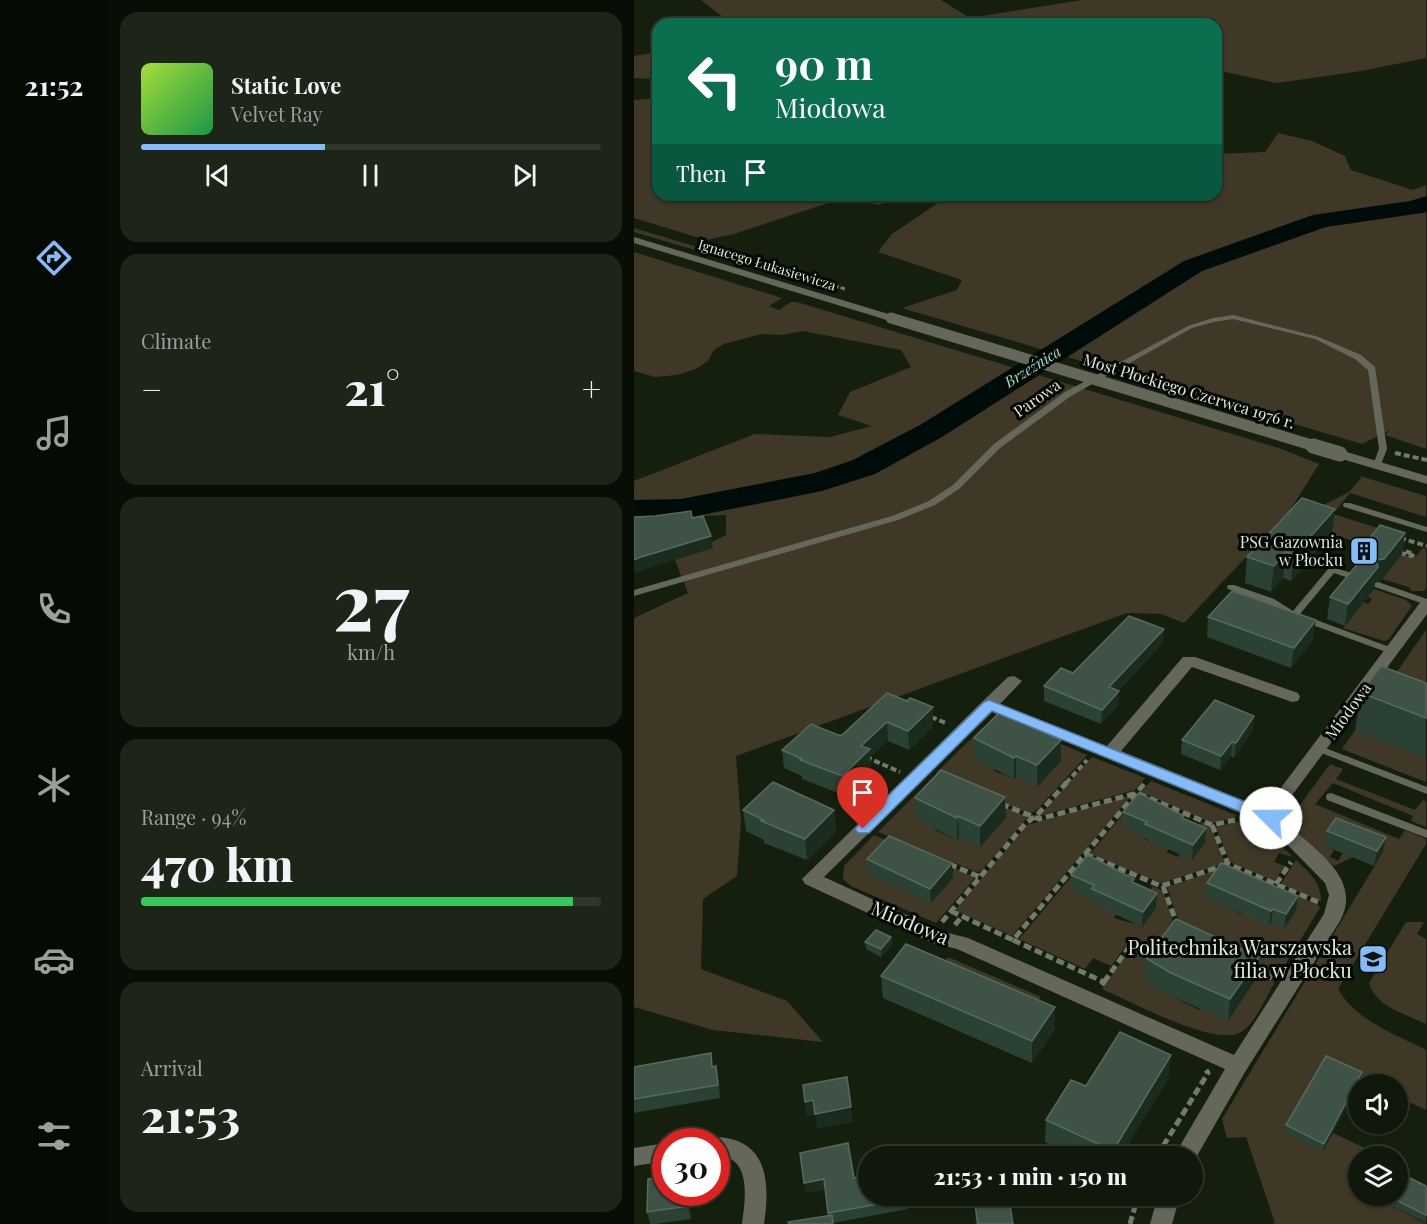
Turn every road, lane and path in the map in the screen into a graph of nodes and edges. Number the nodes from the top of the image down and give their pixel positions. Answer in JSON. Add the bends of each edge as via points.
{"nodes":[{"id":1,"x":634,"y":240,"type":"edge"},
{"id":2,"x":891,"y":318,"type":"joint"},
{"id":3,"x":1383,"y":449,"type":"junction"},
{"id":4,"x":1426,"y":460,"type":"edge"},
{"id":5,"x":1377,"y":465,"type":"junction"},
{"id":6,"x":1426,"y":480,"type":"edge"},
{"id":7,"x":1347,"y":505,"type":"dead end"},
{"id":8,"x":1426,"y":530,"type":"edge"},
{"id":9,"x":1397,"y":539,"type":"edge"},
{"id":10,"x":1426,"y":546,"type":"edge"},
{"id":11,"x":1390,"y":548,"type":"joint"},
{"id":12,"x":1360,"y":579,"type":"edge"},
{"id":13,"x":1378,"y":585,"type":"edge"},
{"id":14,"x":1231,"y":587,"type":"dead end"},
{"id":15,"x":634,"y":593,"type":"edge"},
{"id":16,"x":1426,"y":602,"type":"edge"},
{"id":17,"x":1294,"y":615,"type":"junction"},
{"id":18,"x":1392,"y":651,"type":"junction"},
{"id":19,"x":1014,"y":681,"type":"dead end"},
{"id":20,"x":1292,"y":697,"type":"dead end"},
{"id":21,"x":989,"y":705,"type":"junction"},
{"id":22,"x":922,"y":714,"type":"edge"},
{"id":23,"x":964,"y":730,"type":"junction"},
{"id":24,"x":1320,"y":749,"type":"junction"},
{"id":25,"x":1104,"y":751,"type":"junction"},
{"id":26,"x":860,"y":754,"type":"edge"},
{"id":27,"x":1156,"y":772,"type":"junction"},
{"id":28,"x":915,"y":778,"type":"junction"},
{"id":29,"x":1426,"y":791,"type":"edge"},
{"id":30,"x":1137,"y":793,"type":"junction"},
{"id":31,"x":1331,"y":796,"type":"dead end"},
{"id":32,"x":1154,"y":800,"type":"junction"},
{"id":33,"x":996,"y":801,"type":"edge"},
{"id":34,"x":1150,"y":805,"type":"edge"},
{"id":35,"x":1177,"y":810,"type":"junction"},
{"id":36,"x":1172,"y":816,"type":"edge"},
{"id":37,"x":1032,"y":817,"type":"junction"},
{"id":38,"x":1271,"y":818,"type":"junction"},
{"id":39,"x":1240,"y":819,"type":"dead end"},
{"id":40,"x":1201,"y":820,"type":"junction"},
{"id":41,"x":1212,"y":825,"type":"junction"},
{"id":42,"x":1194,"y":828,"type":"edge"},
{"id":43,"x":1426,"y":834,"type":"edge"},
{"id":44,"x":1086,"y":854,"type":"junction"},
{"id":45,"x":1295,"y":856,"type":"dead end"},
{"id":46,"x":943,"y":861,"type":"edge"},
{"id":47,"x":1102,"y":861,"type":"junction"},
{"id":48,"x":1228,"y":864,"type":"junction"},
{"id":49,"x":1097,"y":866,"type":"edge"},
{"id":50,"x":1237,"y":867,"type":"junction"},
{"id":51,"x":1128,"y":872,"type":"junction"},
{"id":52,"x":1232,"y":874,"type":"edge"},
{"id":53,"x":980,"y":877,"type":"junction"},
{"id":54,"x":1262,"y":878,"type":"junction"},
{"id":55,"x":1122,"y":879,"type":"edge"},
{"id":56,"x":1152,"y":883,"type":"junction"},
{"id":57,"x":1276,"y":884,"type":"junction"},
{"id":58,"x":1257,"y":885,"type":"edge"},
{"id":59,"x":1163,"y":886,"type":"junction"},
{"id":60,"x":1288,"y":889,"type":"junction"},
{"id":61,"x":1146,"y":891,"type":"edge"},
{"id":62,"x":1283,"y":896,"type":"edge"},
{"id":63,"x":1325,"y":896,"type":"dead end"},
{"id":64,"x":951,"y":911,"type":"junction"},
{"id":65,"x":962,"y":916,"type":"junction"},
{"id":66,"x":943,"y":929,"type":"dead end"},
{"id":67,"x":949,"y":932,"type":"dead end"},
{"id":68,"x":1180,"y":935,"type":"edge"},
{"id":69,"x":1169,"y":938,"type":"edge"},
{"id":70,"x":1013,"y":940,"type":"junction"},
{"id":71,"x":1246,"y":966,"type":"edge"},
{"id":72,"x":1278,"y":981,"type":"dead end"},
{"id":73,"x":1105,"y":982,"type":"junction"},
{"id":74,"x":1098,"y":991,"type":"dead end"},
{"id":75,"x":1202,"y":1065,"type":"dead end"},
{"id":76,"x":1238,"y":1066,"type":"junction"},
{"id":77,"x":1162,"y":1146,"type":"edge"},
{"id":78,"x":1191,"y":1146,"type":"edge"},
{"id":79,"x":730,"y":1148,"type":"edge"},
{"id":80,"x":652,"y":1154,"type":"edge"},
{"id":81,"x":634,"y":1157,"type":"edge"},
{"id":82,"x":1135,"y":1206,"type":"edge"},
{"id":83,"x":1166,"y":1206,"type":"edge"},
{"id":84,"x":753,"y":1224,"type":"edge"},
{"id":85,"x":1130,"y":1224,"type":"edge"},
{"id":86,"x":1161,"y":1224,"type":"edge"}],
"edges":[{"from":1,"to":2,"type":"street","name":"Ignacego Łukasiewicza"},
{"from":2,"to":5,"type":"street","name":"Most Płockiego Czerwca 1976 r.","bridge":true},
{"from":3,"to":4,"type":"path"},
{"from":3,"to":5,"type":"lane","name":"Parowa"},
{"from":3,"to":15,"type":"lane","name":"Parowa","via":[[1372,369],[1358,357],[1297,332],[1233,317],[1213,320],[1190,327],[1068,394],[997,446],[956,487],[932,503],[895,518]]},
{"from":5,"to":6,"type":"street"},
{"from":7,"to":8,"type":"lane"},
{"from":9,"to":10,"type":"path"},
{"from":11,"to":11,"type":"path","via":[[1414,554],[1412,556]]},
{"from":12,"to":17,"type":"lane","via":[[1333,570]]},
{"from":13,"to":16,"type":"lane"},
{"from":14,"to":17,"type":"lane","via":[[1271,601]]},
{"from":16,"to":18,"type":"street","name":"Miodowa"},
{"from":17,"to":18,"type":"lane"},
{"from":18,"to":24,"type":"street","name":"Miodowa"},
{"from":19,"to":21,"type":"street","name":"Miodowa"},
{"from":20,"to":25,"type":"street","via":[[1189,660]]},
{"from":21,"to":23,"type":"street","name":"Miodowa"},
{"from":21,"to":25,"type":"street"},
{"from":22,"to":23,"type":"path"},
{"from":23,"to":28,"type":"street","name":"Miodowa"},
{"from":24,"to":29,"type":"lane"},
{"from":24,"to":38,"type":"street","name":"Miodowa","via":[[1273,809]]},
{"from":25,"to":27,"type":"street"},
{"from":25,"to":37,"type":"path"},
{"from":26,"to":28,"type":"path"},
{"from":27,"to":30,"type":"path"},
{"from":27,"to":38,"type":"street"},
{"from":28,"to":76,"type":"street","name":"Miodowa","via":[[811,879]]},
{"from":30,"to":32,"type":"path"},
{"from":30,"to":37,"type":"path","via":[[1039,819]]},
{"from":30,"to":44,"type":"path"},
{"from":31,"to":43,"type":"lane"},
{"from":32,"to":34,"type":"path"},
{"from":32,"to":35,"type":"path"},
{"from":33,"to":37,"type":"path"},
{"from":35,"to":36,"type":"path"},
{"from":35,"to":40,"type":"path"},
{"from":37,"to":53,"type":"path"},
{"from":38,"to":76,"type":"street","via":[[1329,876],[1337,888],[1338,902],[1333,916]]},
{"from":39,"to":41,"type":"path"},
{"from":40,"to":41,"type":"path"},
{"from":40,"to":42,"type":"path"},
{"from":41,"to":48,"type":"path"},
{"from":44,"to":47,"type":"path"},
{"from":44,"to":70,"type":"path"},
{"from":45,"to":57,"type":"path"},
{"from":46,"to":53,"type":"path","via":[[950,868]]},
{"from":47,"to":49,"type":"path"},
{"from":47,"to":51,"type":"path"},
{"from":48,"to":50,"type":"path"},
{"from":48,"to":59,"type":"path"},
{"from":50,"to":52,"type":"path"},
{"from":50,"to":54,"type":"path"},
{"from":51,"to":55,"type":"path"},
{"from":51,"to":56,"type":"path"},
{"from":53,"to":64,"type":"path"},
{"from":54,"to":57,"type":"path"},
{"from":54,"to":58,"type":"path"},
{"from":56,"to":59,"type":"path"},
{"from":56,"to":61,"type":"path"},
{"from":57,"to":60,"type":"path"},
{"from":59,"to":68,"type":"path"},
{"from":60,"to":62,"type":"path"},
{"from":60,"to":63,"type":"path","via":[[1324,904]]},
{"from":64,"to":65,"type":"path"},
{"from":64,"to":66,"type":"path","via":[[937,927]]},
{"from":65,"to":67,"type":"path"},
{"from":65,"to":70,"type":"path"},
{"from":69,"to":73,"type":"path","via":[[1127,950]]},
{"from":70,"to":73,"type":"path"},
{"from":71,"to":72,"type":"path"},
{"from":73,"to":74,"type":"path"},
{"from":75,"to":77,"type":"path","via":[[1208,1073]]},
{"from":76,"to":78,"type":"street"},
{"from":79,"to":84,"type":"street","via":[[744,1156],[755,1171]]},
{"from":80,"to":81,"type":"street"},
{"from":82,"to":85,"type":"path"},
{"from":83,"to":86,"type":"street"}]}
